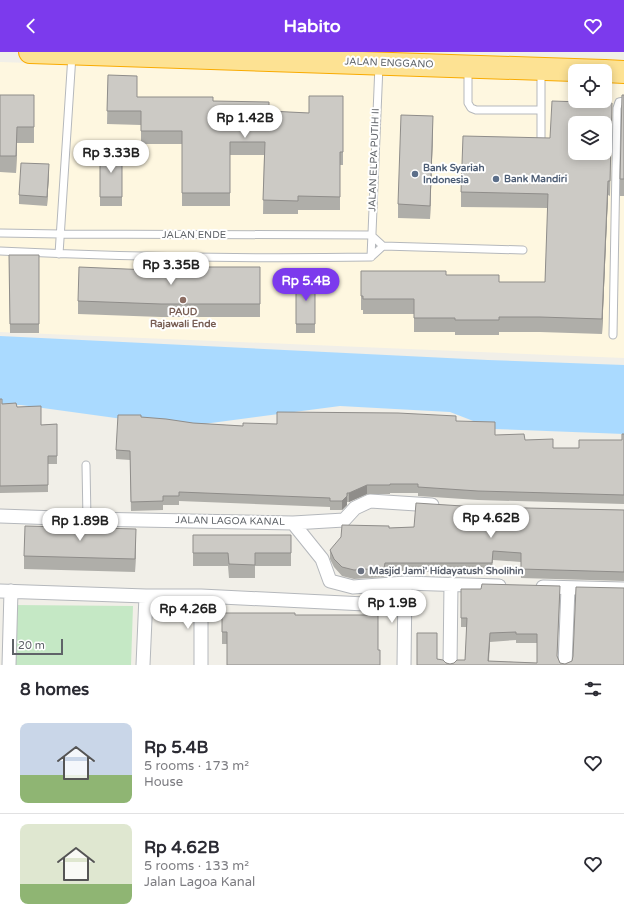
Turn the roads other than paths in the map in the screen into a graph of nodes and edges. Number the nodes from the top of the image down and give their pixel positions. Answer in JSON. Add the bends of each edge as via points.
{"nodes":[{"id":1,"x":30,"y":52,"type":"edge"},
{"id":2,"x":72,"y":53,"type":"junction"},
{"id":3,"x":379,"y":63,"type":"junction"},
{"id":4,"x":468,"y":66,"type":"junction"},
{"id":5,"x":541,"y":68,"type":"junction"},
{"id":6,"x":568,"y":69,"type":"edge"},
{"id":7,"x":612,"y":71,"type":"edge"},
{"id":8,"x":624,"y":72,"type":"edge"},
{"id":9,"x":624,"y":101,"type":"edge"},
{"id":10,"x":620,"y":108,"type":"edge"},
{"id":11,"x":541,"y":110,"type":"junction"},
{"id":12,"x":541,"y":145,"type":"edge"},
{"id":13,"x":0,"y":233,"type":"edge"},
{"id":14,"x":61,"y":234,"type":"junction"},
{"id":15,"x":371,"y":235,"type":"junction"},
{"id":16,"x":383,"y":246,"type":"junction"},
{"id":17,"x":523,"y":250,"type":"dead end"},
{"id":18,"x":0,"y":251,"type":"edge"},
{"id":19,"x":59,"y":254,"type":"junction"},
{"id":20,"x":371,"y":257,"type":"junction"},
{"id":21,"x":613,"y":335,"type":"dead end"},
{"id":22,"x":86,"y":465,"type":"dead end"},
{"id":23,"x":448,"y":506,"type":"edge"},
{"id":24,"x":0,"y":516,"type":"edge"},
{"id":25,"x":87,"y":519,"type":"junction"},
{"id":26,"x":293,"y":523,"type":"junction"},
{"id":27,"x":405,"y":583,"type":"junction"},
{"id":28,"x":451,"y":584,"type":"junction"},
{"id":29,"x":513,"y":586,"type":"edge"},
{"id":30,"x":529,"y":586,"type":"edge"},
{"id":31,"x":568,"y":588,"type":"junction"},
{"id":32,"x":624,"y":589,"type":"edge"},
{"id":33,"x":5,"y":591,"type":"edge"},
{"id":34,"x":146,"y":596,"type":"junction"},
{"id":35,"x":201,"y":596,"type":"junction"},
{"id":36,"x":405,"y":606,"type":"junction"},
{"id":37,"x":9,"y":665,"type":"edge"},
{"id":38,"x":143,"y":665,"type":"edge"},
{"id":39,"x":200,"y":665,"type":"edge"},
{"id":40,"x":404,"y":665,"type":"edge"},
{"id":41,"x":450,"y":665,"type":"edge"},
{"id":42,"x":565,"y":665,"type":"edge"}],
"edges":[{"from":1,"to":2,"type":"highway","name":"JALAN ENGGANO"},
{"from":2,"to":3,"type":"highway","name":"JALAN ENGGANO"},
{"from":2,"to":14,"type":"lane"},
{"from":3,"to":4,"type":"highway","name":"JALAN ENGGANO"},
{"from":3,"to":15,"type":"lane","name":"JALAN ELPA PUTIH II"},
{"from":4,"to":5,"type":"highway","name":"JALAN ENGGANO"},
{"from":4,"to":11,"type":"lane","via":[[468,104],[471,108]]},
{"from":5,"to":6,"type":"highway","name":"JALAN ENGGANO"},
{"from":5,"to":11,"type":"lane"},
{"from":7,"to":8,"type":"highway","name":"JALAN ENGGANO"},
{"from":9,"to":10,"type":"lane","via":[[619,102]]},
{"from":10,"to":21,"type":"lane"},
{"from":11,"to":12,"type":"lane"},
{"from":13,"to":14,"type":"lane","name":"JALAN ENDE"},
{"from":14,"to":15,"type":"lane","name":"JALAN ENDE"},
{"from":14,"to":19,"type":"lane"},
{"from":15,"to":16,"type":"lane"},
{"from":15,"to":20,"type":"lane","name":"JALAN ELPA PUTIH II"},
{"from":16,"to":17,"type":"lane"},
{"from":16,"to":20,"type":"lane"},
{"from":18,"to":19,"type":"lane","name":"JALAN ENDE"},
{"from":19,"to":20,"type":"lane","name":"JALAN ENDE"},
{"from":22,"to":25,"type":"lane"},
{"from":23,"to":26,"type":"street","via":[[370,501],[355,508],[344,520]]},
{"from":24,"to":25,"type":"street","name":"JALAN LAGOA KANAL"},
{"from":25,"to":26,"type":"street","name":"JALAN LAGOA KANAL"},
{"from":26,"to":27,"type":"street","name":"JALAN LAGOA KANAL","via":[[322,560],[330,581],[353,587]]},
{"from":27,"to":28,"type":"street","name":"JALAN LAGOA KANAL"},
{"from":27,"to":36,"type":"street"},
{"from":28,"to":29,"type":"street","name":"JALAN LAGOA KANAL"},
{"from":28,"to":41,"type":"street"},
{"from":30,"to":31,"type":"street"},
{"from":31,"to":32,"type":"street"},
{"from":31,"to":42,"type":"street"},
{"from":33,"to":34,"type":"street"},
{"from":33,"to":37,"type":"street"},
{"from":34,"to":35,"type":"street"},
{"from":34,"to":38,"type":"street"},
{"from":35,"to":36,"type":"street"},
{"from":35,"to":39,"type":"street"},
{"from":36,"to":40,"type":"street"}]}
